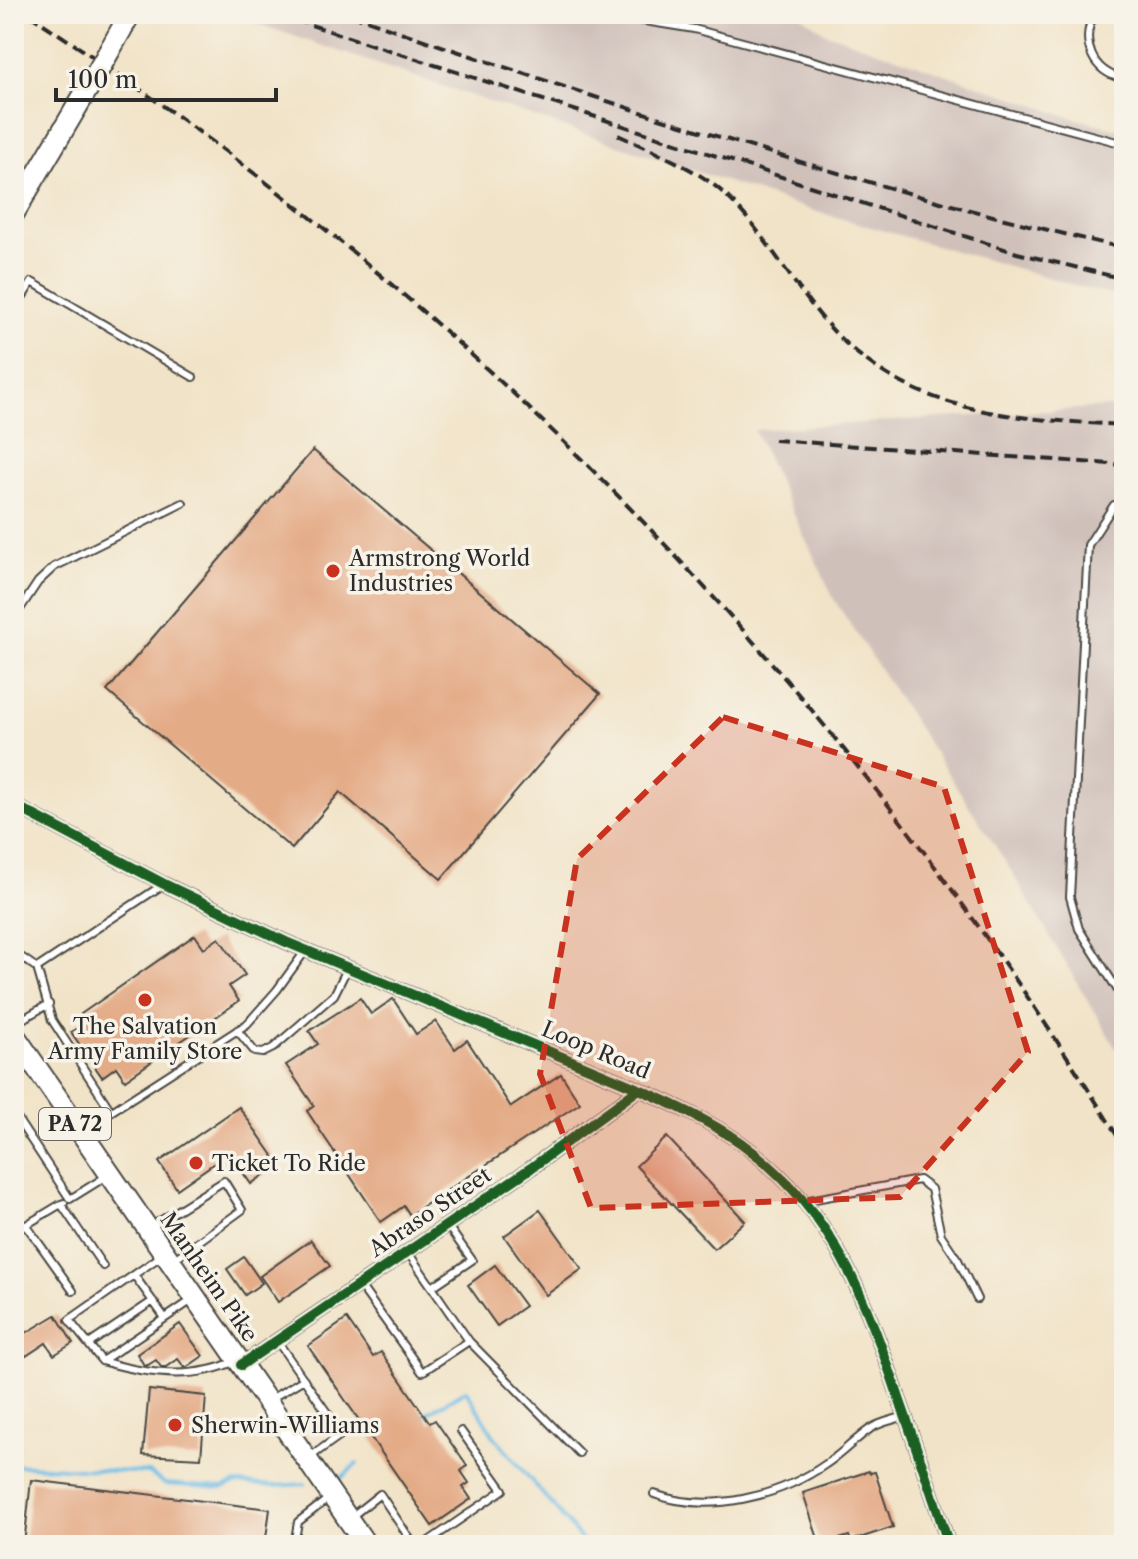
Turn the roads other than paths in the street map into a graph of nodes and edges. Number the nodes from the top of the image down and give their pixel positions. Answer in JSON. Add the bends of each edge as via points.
{"nodes":[{"id":1,"x":130,"y":14,"type":"edge"},
{"id":2,"x":602,"y":14,"type":"edge"},
{"id":3,"x":1094,"y":14,"type":"edge"},
{"id":4,"x":1124,"y":79,"type":"edge"},
{"id":5,"x":1124,"y":144,"type":"edge"},
{"id":6,"x":14,"y":213,"type":"edge"},
{"id":7,"x":14,"y":310,"type":"edge"},
{"id":8,"x":193,"y":377,"type":"dead end"},
{"id":9,"x":183,"y":503,"type":"dead end"},
{"id":10,"x":1124,"y":504,"type":"edge"},
{"id":11,"x":14,"y":618,"type":"edge"},
{"id":12,"x":14,"y":805,"type":"edge"},
{"id":13,"x":164,"y":884,"type":"junction"},
{"id":14,"x":306,"y":950,"type":"junction"},
{"id":15,"x":14,"y":952,"type":"edge"},
{"id":16,"x":348,"y":967,"type":"junction"},
{"id":17,"x":37,"y":968,"type":"junction"},
{"id":18,"x":1124,"y":1000,"type":"edge"},
{"id":19,"x":49,"y":1004,"type":"junction"},
{"id":20,"x":14,"y":1024,"type":"edge"},
{"id":21,"x":237,"y":1030,"type":"junction"},
{"id":22,"x":14,"y":1035,"type":"edge"},
{"id":23,"x":639,"y":1089,"type":"junction"},
{"id":24,"x":111,"y":1111,"type":"junction"},
{"id":25,"x":14,"y":1114,"type":"edge"},
{"id":26,"x":80,"y":1131,"type":"junction"},
{"id":27,"x":110,"y":1174,"type":"junction"},
{"id":28,"x":70,"y":1199,"type":"junction"},
{"id":29,"x":803,"y":1202,"type":"junction"},
{"id":30,"x":61,"y":1204,"type":"junction"},
{"id":31,"x":26,"y":1225,"type":"junction"},
{"id":32,"x":447,"y":1225,"type":"junction"},
{"id":33,"x":148,"y":1229,"type":"junction"},
{"id":34,"x":14,"y":1233,"type":"edge"},
{"id":35,"x":407,"y":1251,"type":"junction"},
{"id":36,"x":167,"y":1258,"type":"junction"},
{"id":37,"x":103,"y":1266,"type":"dead end"},
{"id":38,"x":134,"y":1275,"type":"junction"},
{"id":39,"x":359,"y":1284,"type":"junction"},
{"id":40,"x":432,"y":1287,"type":"junction"},
{"id":41,"x":73,"y":1291,"type":"dead end"},
{"id":42,"x":195,"y":1298,"type":"junction"},
{"id":43,"x":977,"y":1299,"type":"dead end"},
{"id":44,"x":153,"y":1301,"type":"junction"},
{"id":45,"x":165,"y":1318,"type":"junction"},
{"id":46,"x":277,"y":1341,"type":"junction"},
{"id":47,"x":469,"y":1341,"type":"junction"},
{"id":48,"x":89,"y":1344,"type":"junction"},
{"id":49,"x":102,"y":1361,"type":"junction"},
{"id":50,"x":239,"y":1363,"type":"junction"},
{"id":51,"x":304,"y":1379,"type":"junction"},
{"id":52,"x":267,"y":1402,"type":"junction"},
{"id":53,"x":905,"y":1416,"type":"junction"},
{"id":54,"x":461,"y":1431,"type":"dead end"},
{"id":55,"x":579,"y":1453,"type":"dead end"},
{"id":56,"x":307,"y":1459,"type":"junction"},
{"id":57,"x":654,"y":1494,"type":"dead end"},
{"id":58,"x":332,"y":1496,"type":"junction"},
{"id":59,"x":348,"y":1519,"type":"junction"},
{"id":60,"x":294,"y":1545,"type":"edge"},
{"id":61,"x":366,"y":1545,"type":"edge"},
{"id":62,"x":414,"y":1545,"type":"edge"},
{"id":63,"x":423,"y":1545,"type":"edge"},
{"id":64,"x":949,"y":1545,"type":"edge"}],
"edges":[{"from":1,"to":6,"type":"main road","bridge":true},
{"from":2,"to":5,"type":"lane","via":[[694,29]]},
{"from":3,"to":4,"type":"lane","via":[[1089,52],[1104,72]]},
{"from":7,"to":8,"type":"lane","via":[[32,282]]},
{"from":9,"to":11,"type":"lane","via":[[54,567]]},
{"from":10,"to":18,"type":"lane","via":[[1114,505],[1088,545],[1070,897],[1079,929]]},
{"from":12,"to":13,"type":"street","name":"Loop Road"},
{"from":13,"to":14,"type":"street","name":"Loop Road"},
{"from":13,"to":17,"type":"lane"},
{"from":14,"to":16,"type":"street","name":"Loop Road"},
{"from":14,"to":21,"type":"lane","via":[[277,990]]},
{"from":15,"to":17,"type":"lane"},
{"from":16,"to":21,"type":"lane","via":[[334,995],[273,1048],[255,1052]]},
{"from":16,"to":23,"type":"street","name":"Loop Road"},
{"from":17,"to":19,"type":"lane"},
{"from":19,"to":20,"type":"lane"},
{"from":19,"to":24,"type":"lane","via":[[52,1020]]},
{"from":21,"to":24,"type":"lane"},
{"from":22,"to":26,"type":"main road","name":"Manheim Pike","number":"PA 72"},
{"from":23,"to":29,"type":"street","name":"Loop Road","via":[[743,1145]]},
{"from":23,"to":32,"type":"street","name":"Abraso Street"},
{"from":24,"to":26,"type":"lane"},
{"from":25,"to":28,"type":"lane"},
{"from":26,"to":27,"type":"main road","name":"Manheim Pike","number":"PA 72"},
{"from":27,"to":28,"type":"lane"},
{"from":27,"to":33,"type":"main road","name":"Manheim Pike","number":"PA 72"},
{"from":28,"to":30,"type":"lane"},
{"from":29,"to":43,"type":"lane","via":[[919,1180],[931,1189],[941,1235]]},
{"from":29,"to":53,"type":"street","name":"Loop Road","via":[[841,1252],[865,1302]]},
{"from":30,"to":31,"type":"lane"},
{"from":30,"to":37,"type":"lane"},
{"from":31,"to":34,"type":"lane"},
{"from":31,"to":41,"type":"lane"},
{"from":32,"to":35,"type":"street","name":"Abraso Street"},
{"from":32,"to":40,"type":"lane","via":[[472,1260]]},
{"from":33,"to":36,"type":"main road","name":"Manheim Pike","number":"PA 72"},
{"from":33,"to":36,"type":"lane","via":[[224,1181],[242,1210]]},
{"from":35,"to":39,"type":"street","name":"Abraso Street"},
{"from":35,"to":40,"type":"lane"},
{"from":36,"to":38,"type":"lane"},
{"from":36,"to":42,"type":"main road","name":"Manheim Pike","number":"PA 72"},
{"from":38,"to":44,"type":"lane"},
{"from":38,"to":48,"type":"lane","via":[[69,1320]]},
{"from":39,"to":46,"type":"street","name":"Abraso Street"},
{"from":39,"to":47,"type":"lane","via":[[422,1372]]},
{"from":40,"to":47,"type":"lane"},
{"from":42,"to":45,"type":"lane"},
{"from":42,"to":50,"type":"main road","name":"Manheim Pike","number":"PA 72"},
{"from":44,"to":45,"type":"lane"},
{"from":44,"to":48,"type":"lane"},
{"from":45,"to":49,"type":"lane"},
{"from":46,"to":50,"type":"street","name":"Abraso Street"},
{"from":46,"to":51,"type":"lane"},
{"from":47,"to":55,"type":"lane"},
{"from":48,"to":49,"type":"lane"},
{"from":49,"to":50,"type":"lane","via":[[185,1374]]},
{"from":50,"to":52,"type":"main road","name":"Manheim Pike","number":"PA 72"},
{"from":51,"to":52,"type":"lane"},
{"from":51,"to":56,"type":"lane","via":[[342,1434]]},
{"from":52,"to":56,"type":"main road","name":"Manheim Pike","number":"PA 72"},
{"from":53,"to":57,"type":"lane","via":[[873,1427],[827,1464],[765,1492],[728,1503],[696,1504]]},
{"from":53,"to":64,"type":"street","name":"Loop Road"},
{"from":54,"to":63,"type":"lane","via":[[503,1490]]},
{"from":56,"to":58,"type":"main road","name":"Manheim Pike","number":"PA 72"},
{"from":58,"to":59,"type":"main road","name":"Manheim Pike","number":"PA 72"},
{"from":58,"to":60,"type":"lane","via":[[298,1522]]},
{"from":59,"to":61,"type":"main road","name":"Manheim Pike","number":"PA 72"},
{"from":59,"to":62,"type":"lane","via":[[380,1494]]}]}
